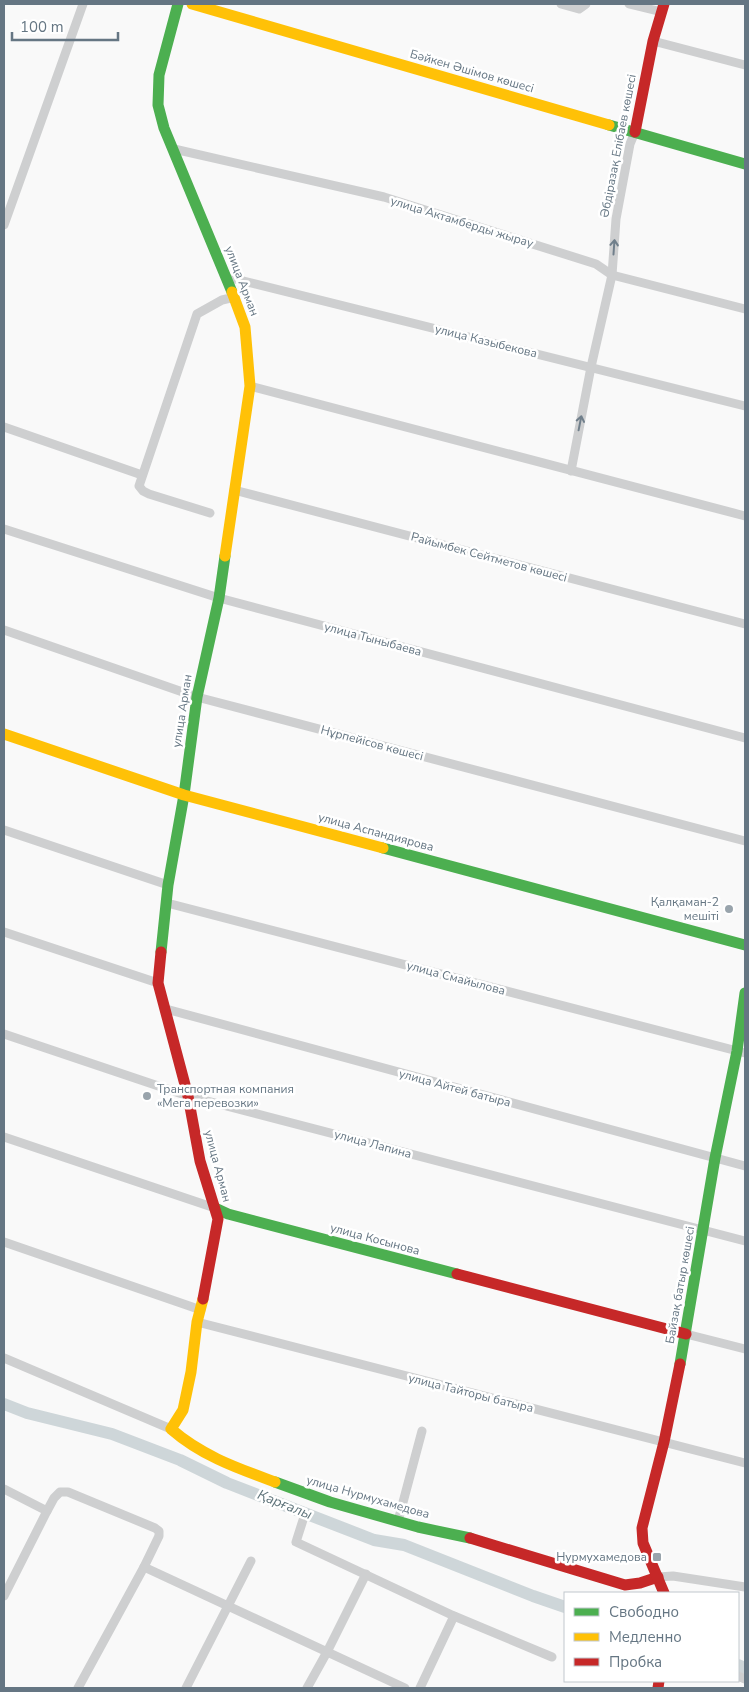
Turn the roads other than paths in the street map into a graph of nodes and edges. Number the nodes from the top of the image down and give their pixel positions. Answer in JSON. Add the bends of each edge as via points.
{"nodes":[{"id":1,"x":83,"y":4,"type":"edge"},
{"id":2,"x":178,"y":4,"type":"edge"},
{"id":3,"x":192,"y":4,"type":"edge"},
{"id":4,"x":561,"y":4,"type":"edge"},
{"id":5,"x":586,"y":4,"type":"edge"},
{"id":6,"x":629,"y":4,"type":"edge"},
{"id":7,"x":663,"y":8,"type":"edge"},
{"id":8,"x":653,"y":41,"type":"junction"},
{"id":9,"x":745,"y":65,"type":"edge"},
{"id":10,"x":635,"y":132,"type":"junction"},
{"id":11,"x":174,"y":149,"type":"junction"},
{"id":12,"x":745,"y":164,"type":"edge"},
{"id":13,"x":4,"y":224,"type":"edge"},
{"id":14,"x":612,"y":275,"type":"junction"},
{"id":15,"x":227,"y":277,"type":"junction"},
{"id":16,"x":235,"y":296,"type":"junction"},
{"id":17,"x":745,"y":309,"type":"edge"},
{"id":18,"x":591,"y":367,"type":"junction"},
{"id":19,"x":250,"y":386,"type":"junction"},
{"id":20,"x":745,"y":406,"type":"edge"},
{"id":21,"x":4,"y":427,"type":"edge"},
{"id":22,"x":571,"y":471,"type":"junction"},
{"id":23,"x":142,"y":476,"type":"junction"},
{"id":24,"x":234,"y":490,"type":"junction"},
{"id":25,"x":210,"y":513,"type":"dead end"},
{"id":26,"x":745,"y":516,"type":"edge"},
{"id":27,"x":4,"y":529,"type":"edge"},
{"id":28,"x":219,"y":598,"type":"junction"},
{"id":29,"x":745,"y":624,"type":"edge"},
{"id":30,"x":4,"y":630,"type":"edge"},
{"id":31,"x":197,"y":697,"type":"junction"},
{"id":32,"x":4,"y":734,"type":"edge"},
{"id":33,"x":745,"y":738,"type":"edge"},
{"id":34,"x":184,"y":795,"type":"junction"},
{"id":35,"x":4,"y":830,"type":"edge"},
{"id":36,"x":745,"y":841,"type":"edge"},
{"id":37,"x":168,"y":884,"type":"junction"},
{"id":38,"x":167,"y":903,"type":"junction"},
{"id":39,"x":4,"y":932,"type":"edge"},
{"id":40,"x":745,"y":945,"type":"edge"},
{"id":41,"x":158,"y":983,"type":"junction"},
{"id":42,"x":745,"y":993,"type":"edge"},
{"id":43,"x":166,"y":1009,"type":"junction"},
{"id":44,"x":4,"y":1034,"type":"edge"},
{"id":45,"x":741,"y":1052,"type":"edge"},
{"id":46,"x":188,"y":1096,"type":"junction"},
{"id":47,"x":4,"y":1138,"type":"edge"},
{"id":48,"x":715,"y":1158,"type":"junction"},
{"id":49,"x":745,"y":1166,"type":"edge"},
{"id":50,"x":215,"y":1208,"type":"junction"},
{"id":51,"x":703,"y":1231,"type":"junction"},
{"id":52,"x":745,"y":1241,"type":"edge"},
{"id":53,"x":4,"y":1242,"type":"edge"},
{"id":54,"x":201,"y":1310,"type":"junction"},
{"id":55,"x":197,"y":1322,"type":"junction"},
{"id":56,"x":686,"y":1334,"type":"junction"},
{"id":57,"x":745,"y":1349,"type":"edge"},
{"id":58,"x":4,"y":1358,"type":"edge"},
{"id":59,"x":171,"y":1429,"type":"junction"},
{"id":60,"x":422,"y":1431,"type":"dead end"},
{"id":61,"x":664,"y":1442,"type":"junction"},
{"id":62,"x":745,"y":1463,"type":"edge"},
{"id":63,"x":4,"y":1489,"type":"edge"},
{"id":64,"x":47,"y":1511,"type":"junction"},
{"id":65,"x":303,"y":1520,"type":"dead end"},
{"id":66,"x":398,"y":1521,"type":"junction"},
{"id":67,"x":250,"y":1561,"type":"dead end"},
{"id":68,"x":144,"y":1567,"type":"junction"},
{"id":69,"x":366,"y":1574,"type":"junction"},
{"id":70,"x":658,"y":1577,"type":"junction"},
{"id":71,"x":745,"y":1587,"type":"edge"},
{"id":72,"x":664,"y":1592,"type":"edge"},
{"id":73,"x":4,"y":1596,"type":"edge"},
{"id":74,"x":228,"y":1606,"type":"junction"},
{"id":75,"x":454,"y":1616,"type":"junction"},
{"id":76,"x":327,"y":1652,"type":"junction"},
{"id":77,"x":552,"y":1657,"type":"dead end"},
{"id":78,"x":78,"y":1688,"type":"edge"},
{"id":79,"x":186,"y":1688,"type":"edge"},
{"id":80,"x":307,"y":1688,"type":"edge"},
{"id":81,"x":406,"y":1688,"type":"edge"},
{"id":82,"x":420,"y":1688,"type":"edge"}],
"edges":[{"from":1,"to":13,"type":"street"},
{"from":2,"to":11,"type":"street","name":"улица Арман","via":[[159,75],[158,104]]},
{"from":3,"to":10,"type":"street","name":"Бәйкен Әшімов көшесі"},
{"from":4,"to":5,"type":"street","via":[[580,9]]},
{"from":6,"to":7,"type":"street"},
{"from":7,"to":8,"type":"street","name":"Әбдіразақ Елібаев көшесі"},
{"from":8,"to":9,"type":"street"},
{"from":8,"to":10,"type":"street","name":"Әбдіразақ Елібаев көшесі"},
{"from":10,"to":12,"type":"street","name":"Бәйкен Әшімов көшесі"},
{"from":14,"to":10,"type":"street","name":"Әбдіразақ Елібаев көшесі","one_way":true,"via":[[616,219]]},
{"from":11,"to":14,"type":"street","name":"улица Актамберды жырау","via":[[384,197],[596,264]]},
{"from":11,"to":15,"type":"street","name":"улица Арман"},
{"from":14,"to":17,"type":"street","name":"улица Актамберды жырау"},
{"from":14,"to":18,"type":"street","name":"Әбдіразақ Елібаев көшесі"},
{"from":15,"to":16,"type":"street","name":"улица Арман"},
{"from":15,"to":18,"type":"street","name":"улица Казыбекова"},
{"from":16,"to":19,"type":"street","name":"улица Арман","via":[[245,327]]},
{"from":16,"to":23,"type":"street","via":[[196,314]]},
{"from":18,"to":20,"type":"street","name":"улица Казыбекова"},
{"from":22,"to":18,"type":"street","name":"Әбдіразақ Елібаев көшесі","one_way":true},
{"from":19,"to":22,"type":"street"},
{"from":19,"to":24,"type":"street","name":"улица Арман"},
{"from":21,"to":23,"type":"street"},
{"from":22,"to":26,"type":"street"},
{"from":23,"to":25,"type":"street","via":[[139,486],[143,491]]},
{"from":24,"to":28,"type":"street","name":"улица Арман"},
{"from":24,"to":29,"type":"street","name":"Райымбек Сейтметов көшесі"},
{"from":27,"to":28,"type":"street","name":"улица Тыныбаева"},
{"from":28,"to":31,"type":"street","name":"улица Арман"},
{"from":28,"to":33,"type":"street","name":"улица Тыныбаева"},
{"from":30,"to":31,"type":"street","name":"Нұрпейісов көшесі"},
{"from":31,"to":34,"type":"street","name":"улица Арман"},
{"from":31,"to":36,"type":"street","name":"Нұрпейісов көшесі"},
{"from":32,"to":34,"type":"street","name":"улица Аспандиярова"},
{"from":34,"to":37,"type":"street","name":"улица Арман"},
{"from":34,"to":40,"type":"street","name":"улица Аспандиярова"},
{"from":35,"to":37,"type":"street"},
{"from":37,"to":38,"type":"street","name":"улица Арман"},
{"from":38,"to":41,"type":"street","name":"улица Арман"},
{"from":38,"to":45,"type":"street","name":"улица Смайылова"},
{"from":39,"to":41,"type":"street"},
{"from":41,"to":43,"type":"street","name":"улица Арман"},
{"from":42,"to":45,"type":"street","name":"Байзақ батыр көшесі"},
{"from":43,"to":46,"type":"street","name":"улица Арман"},
{"from":43,"to":48,"type":"street","name":"улица Айтей батыра"},
{"from":44,"to":46,"type":"street","name":"улица Лапина"},
{"from":45,"to":48,"type":"street","name":"Байзақ батыр көшесі"},
{"from":46,"to":50,"type":"street","name":"улица Арман","via":[[200,1162]]},
{"from":46,"to":51,"type":"street","name":"улица Лапина"},
{"from":47,"to":50,"type":"street","name":"улица Косынова"},
{"from":48,"to":49,"type":"street","name":"улица Айтей батыра"},
{"from":48,"to":51,"type":"street","name":"Байзақ батыр көшесі"},
{"from":50,"to":54,"type":"street","name":"улица Арман","via":[[218,1219],[216,1235]]},
{"from":50,"to":56,"type":"street","name":"улица Косынова"},
{"from":51,"to":52,"type":"street","name":"улица Лапина"},
{"from":51,"to":56,"type":"street","name":"Байзақ батыр көшесі"},
{"from":53,"to":54,"type":"street"},
{"from":54,"to":55,"type":"street","name":"улица Арман"},
{"from":55,"to":59,"type":"street","name":"улица Арман","via":[[183,1410]]},
{"from":55,"to":61,"type":"street","name":"улица Тайторы батыра"},
{"from":56,"to":57,"type":"street","name":"улица Косынова"},
{"from":56,"to":61,"type":"street","name":"Байзақ батыр көшесі"},
{"from":58,"to":59,"type":"street","name":"улица Нурмухамедова"},
{"from":59,"to":66,"type":"street","name":"улица Нурмухамедова","via":[[185,1442],[221,1462],[330,1502]]},
{"from":60,"to":66,"type":"street"},
{"from":61,"to":62,"type":"street","name":"улица Тайторы батыра"},
{"from":61,"to":70,"type":"street","name":"Байзақ батыр көшесі","via":[[642,1528],[643,1542]]},
{"from":63,"to":64,"type":"street"},
{"from":64,"to":68,"type":"street","via":[[60,1492],[68,1492],[155,1528],[159,1536]]},
{"from":64,"to":73,"type":"street"},
{"from":65,"to":69,"type":"street","via":[[296,1542]]},
{"from":66,"to":70,"type":"street","name":"улица Нурмухамедова","via":[[468,1538],[625,1585]]},
{"from":67,"to":74,"type":"street"},
{"from":68,"to":74,"type":"street"},
{"from":68,"to":78,"type":"street"},
{"from":69,"to":75,"type":"street"},
{"from":69,"to":76,"type":"street"},
{"from":70,"to":71,"type":"street","name":"улица Нурмухамедова","via":[[673,1576]]},
{"from":70,"to":72,"type":"street","name":"Байзақ батыр көшесі"},
{"from":74,"to":76,"type":"street"},
{"from":74,"to":79,"type":"street"},
{"from":75,"to":77,"type":"street"},
{"from":75,"to":82,"type":"street"},
{"from":76,"to":80,"type":"street"},
{"from":76,"to":81,"type":"street"}]}
